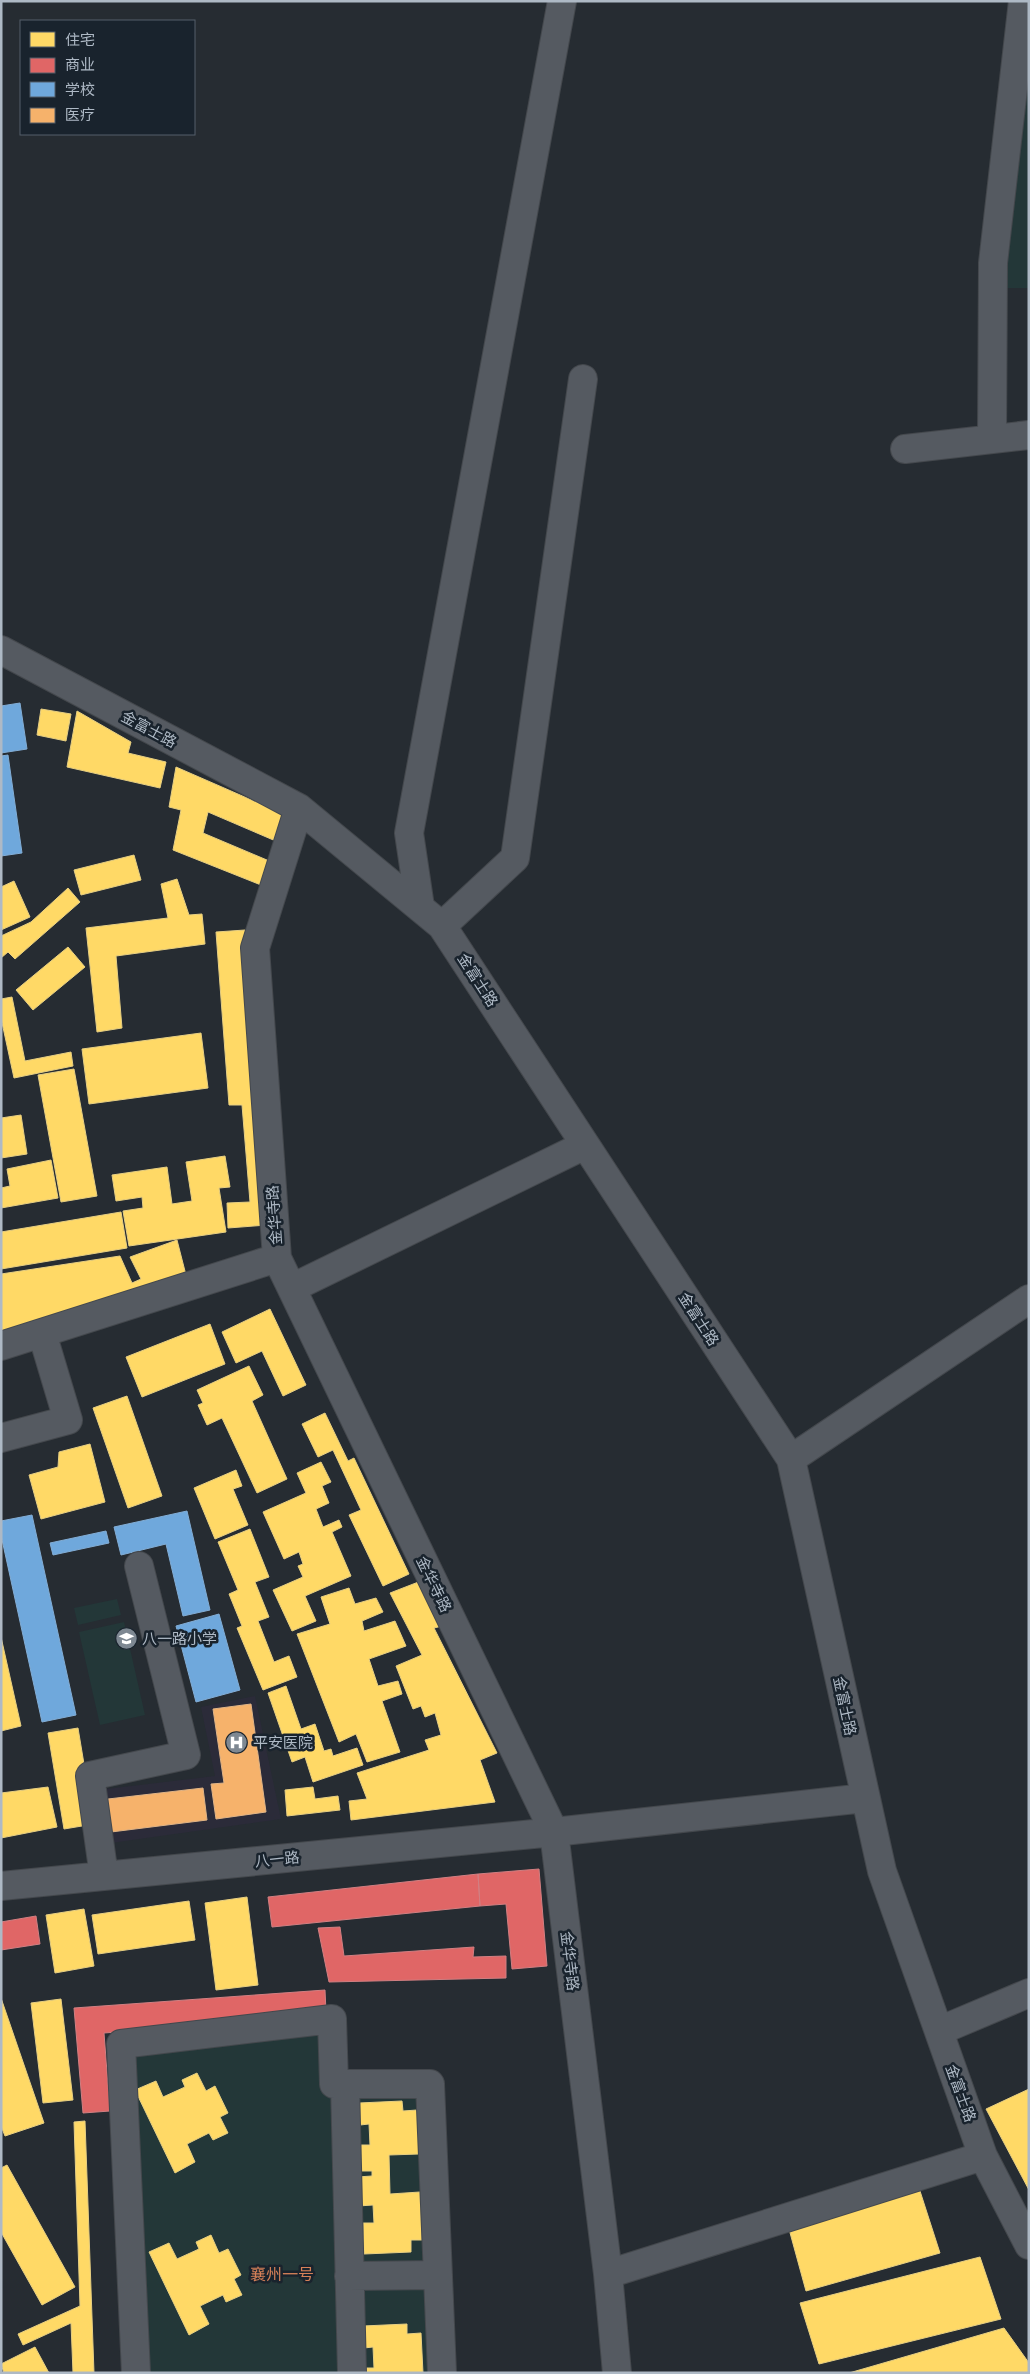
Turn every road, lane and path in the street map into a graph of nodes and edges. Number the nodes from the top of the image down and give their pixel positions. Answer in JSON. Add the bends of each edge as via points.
{"nodes":[{"id":1,"x":562,"y":1,"type":"edge"},
{"id":2,"x":1023,"y":1,"type":"edge"},
{"id":3,"x":583,"y":379,"type":"dead end"},
{"id":4,"x":1029,"y":435,"type":"edge"},
{"id":5,"x":992,"y":439,"type":"junction"},
{"id":6,"x":905,"y":449,"type":"dead end"},
{"id":7,"x":1,"y":650,"type":"edge"},
{"id":8,"x":299,"y":808,"type":"junction"},
{"id":9,"x":420,"y":907,"type":"junction"},
{"id":10,"x":442,"y":926,"type":"junction"},
{"id":11,"x":586,"y":1145,"type":"junction"},
{"id":12,"x":277,"y":1258,"type":"junction"},
{"id":13,"x":292,"y":1288,"type":"junction"},
{"id":14,"x":1029,"y":1299,"type":"edge"},
{"id":15,"x":42,"y":1333,"type":"junction"},
{"id":16,"x":1,"y":1346,"type":"edge"},
{"id":17,"x":1,"y":1438,"type":"edge"},
{"id":18,"x":791,"y":1459,"type":"junction"},
{"id":19,"x":139,"y":1566,"type":"dead end"},
{"id":20,"x":866,"y":1798,"type":"junction"},
{"id":21,"x":554,"y":1832,"type":"junction"},
{"id":22,"x":104,"y":1876,"type":"junction"},
{"id":23,"x":1,"y":1886,"type":"edge"},
{"id":24,"x":1029,"y":1993,"type":"edge"},
{"id":25,"x":938,"y":2031,"type":"junction"},
{"id":26,"x":345,"y":2084,"type":"junction"},
{"id":27,"x":983,"y":2156,"type":"junction"},
{"id":28,"x":1029,"y":2246,"type":"edge"},
{"id":29,"x":608,"y":2274,"type":"junction"},
{"id":30,"x":438,"y":2275,"type":"junction"},
{"id":31,"x":349,"y":2276,"type":"junction"},
{"id":32,"x":136,"y":2373,"type":"edge"},
{"id":33,"x":352,"y":2373,"type":"edge"},
{"id":34,"x":442,"y":2373,"type":"edge"},
{"id":35,"x":617,"y":2373,"type":"edge"}],
"edges":[{"from":1,"to":9,"type":"street","via":[[409,833]]},
{"from":2,"to":5,"type":"street","via":[[993,263]]},
{"from":3,"to":10,"type":"street","via":[[515,858]]},
{"from":4,"to":5,"type":"street"},
{"from":5,"to":6,"type":"street"},
{"from":7,"to":8,"type":"street","name":"金富士路"},
{"from":8,"to":9,"type":"street","name":"金富士路"},
{"from":8,"to":12,"type":"street","name":"金华寺路","via":[[255,948]]},
{"from":9,"to":10,"type":"street","name":"金富士路"},
{"from":10,"to":11,"type":"street","name":"金富士路"},
{"from":11,"to":13,"type":"street"},
{"from":11,"to":18,"type":"street","name":"金富士路"},
{"from":12,"to":13,"type":"street","name":"金华寺路"},
{"from":12,"to":15,"type":"street"},
{"from":13,"to":21,"type":"street","name":"金华寺路"},
{"from":14,"to":18,"type":"street"},
{"from":15,"to":16,"type":"street"},
{"from":15,"to":17,"type":"street","via":[[68,1420]]},
{"from":18,"to":20,"type":"street","name":"金富士路"},
{"from":19,"to":22,"type":"street","via":[[186,1755],[90,1776]]},
{"from":20,"to":21,"type":"street","name":"八一路"},
{"from":20,"to":25,"type":"street","name":"金富士路","via":[[882,1871]]},
{"from":21,"to":22,"type":"street","name":"八一路"},
{"from":21,"to":29,"type":"street","name":"金华寺路"},
{"from":22,"to":23,"type":"street","name":"八一路"},
{"from":24,"to":25,"type":"street"},
{"from":25,"to":27,"type":"street","name":"金富士路"},
{"from":26,"to":30,"type":"street","via":[[430,2084]]},
{"from":26,"to":31,"type":"street"},
{"from":26,"to":32,"type":"street","via":[[334,2084],[332,2019],[121,2044]]},
{"from":27,"to":28,"type":"street","name":"金富士路"},
{"from":27,"to":29,"type":"street"},
{"from":29,"to":35,"type":"street","name":"金华寺路"},
{"from":30,"to":31,"type":"street"},
{"from":30,"to":34,"type":"street"},
{"from":31,"to":33,"type":"street"}]}
